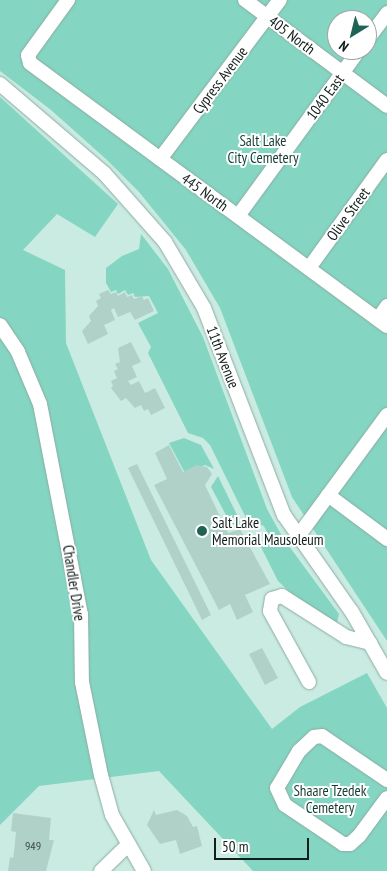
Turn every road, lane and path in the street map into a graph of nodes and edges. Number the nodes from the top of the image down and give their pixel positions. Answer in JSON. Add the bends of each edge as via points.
{"nodes":[{"id":1,"x":68,"y":0,"type":"edge"},
{"id":2,"x":245,"y":0,"type":"edge"},
{"id":3,"x":280,"y":0,"type":"edge"},
{"id":4,"x":387,"y":13,"type":"edge"},
{"id":5,"x":268,"y":16,"type":"junction"},
{"id":6,"x":377,"y":26,"type":"edge"},
{"id":7,"x":352,"y":60,"type":"edge"},
{"id":8,"x":342,"y":73,"type":"junction"},
{"id":9,"x":0,"y":84,"type":"edge"},
{"id":10,"x":387,"y":106,"type":"edge"},
{"id":11,"x":160,"y":159,"type":"junction"},
{"id":12,"x":387,"y":160,"type":"edge"},
{"id":13,"x":238,"y":216,"type":"junction"},
{"id":14,"x":309,"y":268,"type":"junction"},
{"id":15,"x":387,"y":306,"type":"edge"},
{"id":16,"x":382,"y":322,"type":"edge"},
{"id":17,"x":0,"y":325,"type":"edge"},
{"id":18,"x":386,"y":418,"type":"edge"},
{"id":19,"x":328,"y":495,"type":"junction"},
{"id":20,"x":299,"y":535,"type":"junction"},
{"id":21,"x":387,"y":538,"type":"edge"},
{"id":22,"x":370,"y":643,"type":"junction"},
{"id":23,"x":387,"y":673,"type":"edge"},
{"id":24,"x":309,"y":682,"type":"dead end"},
{"id":25,"x":387,"y":780,"type":"edge"},
{"id":26,"x":387,"y":798,"type":"edge"},
{"id":27,"x":128,"y":846,"type":"junction"},
{"id":28,"x":139,"y":869,"type":"edge"},
{"id":29,"x":101,"y":871,"type":"edge"}],
"edges":[{"from":1,"to":11,"type":"street","name":"445 North","via":[[28,55],[30,63]]},
{"from":2,"to":5,"type":"street","name":"405 North"},
{"from":3,"to":5,"type":"street","name":"Cypress Avenue"},
{"from":4,"to":6,"type":"street"},
{"from":5,"to":8,"type":"street","name":"405 North"},
{"from":5,"to":11,"type":"street","name":"Cypress Avenue"},
{"from":7,"to":8,"type":"street","name":"1040 East"},
{"from":8,"to":10,"type":"street","name":"405 North"},
{"from":8,"to":13,"type":"street","name":"1040 East"},
{"from":9,"to":20,"type":"street","name":"11th Avenue","via":[[104,173],[166,242],[204,308],[284,515]]},
{"from":11,"to":13,"type":"street","name":"445 North"},
{"from":12,"to":14,"type":"street","name":"Olive Street"},
{"from":13,"to":14,"type":"street","name":"445 North"},
{"from":14,"to":16,"type":"street","name":"445 North"},
{"from":15,"to":16,"type":"street"},
{"from":17,"to":27,"type":"street","name":"Chandler Drive","via":[[31,380],[46,428],[81,614],[86,704],[112,814]]},
{"from":18,"to":19,"type":"street"},
{"from":19,"to":20,"type":"street"},
{"from":19,"to":21,"type":"street"},
{"from":20,"to":22,"type":"street","name":"11th Avenue"},
{"from":22,"to":23,"type":"street","name":"11th Avenue"},
{"from":22,"to":24,"type":"street","via":[[346,637],[282,596],[272,599],[270,612]]},
{"from":25,"to":26,"type":"street","via":[[322,736],[314,737],[299,751],[277,788],[285,805],[344,844],[350,844],[359,836]]},
{"from":27,"to":28,"type":"street","name":"Chandler Drive"},
{"from":27,"to":29,"type":"street"}]}
